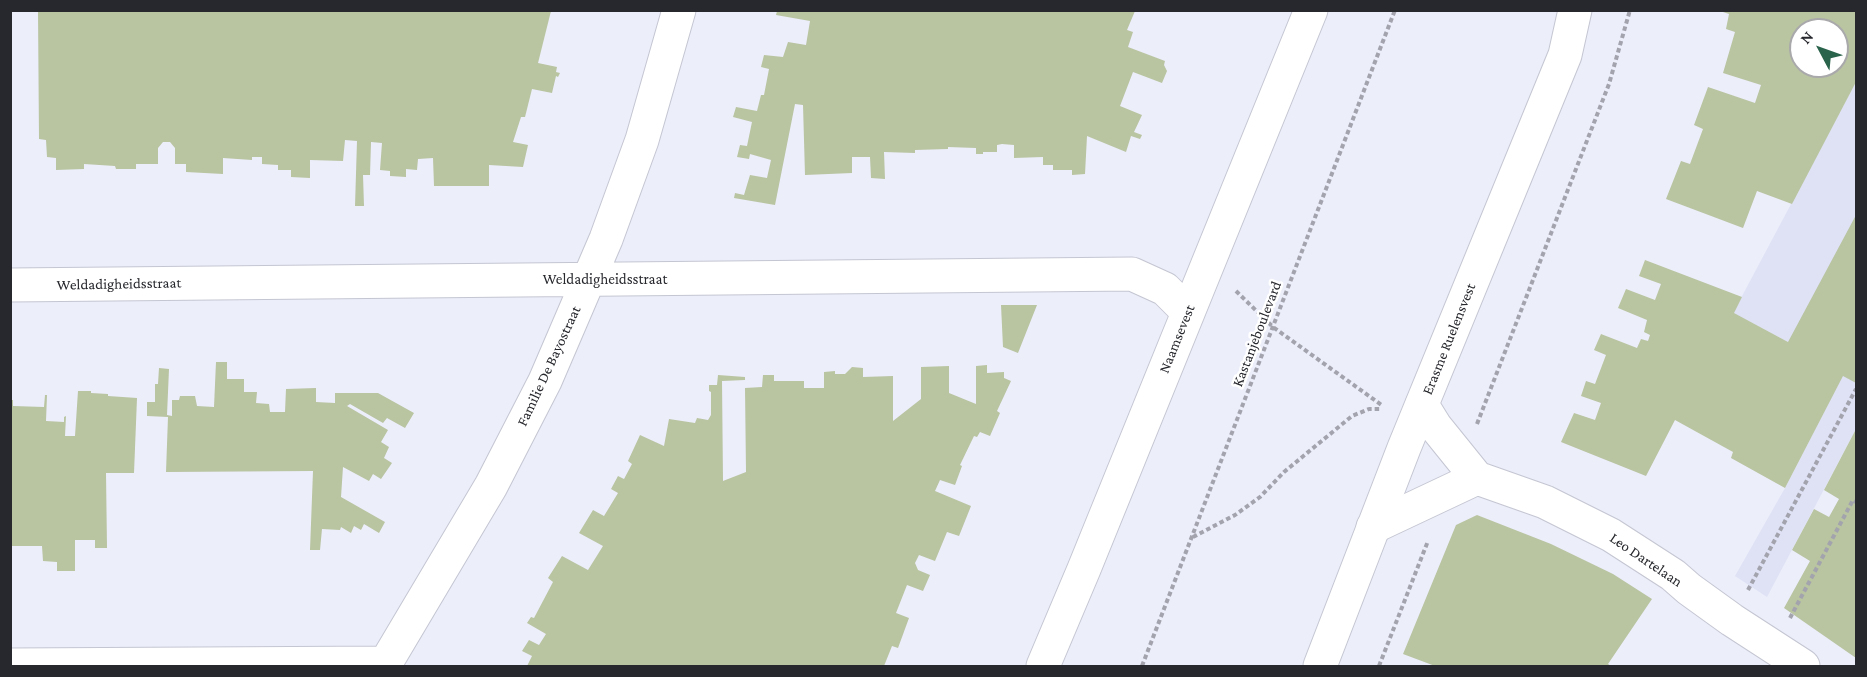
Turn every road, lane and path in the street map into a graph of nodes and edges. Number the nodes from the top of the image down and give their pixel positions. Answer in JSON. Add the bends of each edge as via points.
{"nodes":[{"id":1,"x":679,"y":10,"type":"edge"},
{"id":2,"x":1311,"y":10,"type":"edge"},
{"id":3,"x":1395,"y":10,"type":"edge"},
{"id":4,"x":1564,"y":10,"type":"edge"},
{"id":5,"x":1575,"y":10,"type":"edge"},
{"id":6,"x":1630,"y":10,"type":"edge"},
{"id":7,"x":1565,"y":56,"type":"junction"},
{"id":8,"x":589,"y":279,"type":"junction"},
{"id":9,"x":10,"y":285,"type":"edge"},
{"id":10,"x":1230,"y":286,"type":"dead end"},
{"id":11,"x":1187,"y":311,"type":"junction"},
{"id":12,"x":1273,"y":327,"type":"junction"},
{"id":13,"x":1857,"y":388,"type":"edge"},
{"id":14,"x":1422,"y":405,"type":"junction"},
{"id":15,"x":1387,"y":408,"type":"junction"},
{"id":16,"x":1384,"y":418,"type":"dead end"},
{"id":17,"x":1463,"y":476,"type":"junction"},
{"id":18,"x":1857,"y":502,"type":"edge"},
{"id":19,"x":1373,"y":527,"type":"junction"},
{"id":20,"x":1192,"y":537,"type":"junction"},
{"id":21,"x":1732,"y":620,"type":"junction"},
{"id":22,"x":1774,"y":647,"type":"junction"},
{"id":23,"x":10,"y":665,"type":"edge"},
{"id":24,"x":385,"y":665,"type":"edge"},
{"id":25,"x":1043,"y":666,"type":"edge"},
{"id":26,"x":1142,"y":666,"type":"edge"},
{"id":27,"x":1320,"y":666,"type":"edge"},
{"id":28,"x":1379,"y":666,"type":"edge"},
{"id":29,"x":1803,"y":666,"type":"edge"}],
"edges":[{"from":1,"to":8,"type":"street","name":"Familie De Bayostraat","via":[[642,140]]},
{"from":2,"to":11,"type":"street","name":"Naamsevest"},
{"from":3,"to":12,"type":"path","name":"Kastanjeboulevard"},
{"from":4,"to":7,"type":"street"},
{"from":5,"to":7,"type":"street","name":"Erasme Ruelensvest"},
{"from":6,"to":17,"type":"path","via":[[1609,84]]},
{"from":7,"to":14,"type":"street","name":"Erasme Ruelensvest"},
{"from":8,"to":9,"type":"street","name":"Weldadigheidsstraat"},
{"from":8,"to":11,"type":"street","name":"Weldadigheidsstraat","via":[[1132,274],[1165,289]]},
{"from":8,"to":24,"type":"street","name":"Familie De Bayostraat","via":[[545,381],[491,486]]},
{"from":10,"to":12,"type":"path"},
{"from":11,"to":25,"type":"street","name":"Naamsevest"},
{"from":12,"to":15,"type":"path"},
{"from":12,"to":20,"type":"path","name":"Kastanjeboulevard"},
{"from":13,"to":21,"type":"path"},
{"from":14,"to":17,"type":"street"},
{"from":14,"to":19,"type":"street","name":"Erasme Ruelensvest"},
{"from":15,"to":16,"type":"path"},
{"from":15,"to":20,"type":"path","via":[[1369,409],[1352,416],[1260,497]]},
{"from":17,"to":19,"type":"street"},
{"from":17,"to":21,"type":"street","name":"Leo Dartelaan","via":[[1545,502],[1611,535]]},
{"from":17,"to":28,"type":"path"},
{"from":18,"to":22,"type":"path","via":[[1853,500]]},
{"from":19,"to":27,"type":"street","name":"Erasme Ruelensvest"},
{"from":20,"to":26,"type":"path","name":"Kastanjeboulevard"},
{"from":21,"to":22,"type":"street","name":"Leo Dartelaan"},
{"from":22,"to":29,"type":"street","name":"Leo Dartelaan"},
{"from":23,"to":24,"type":"street"}]}
